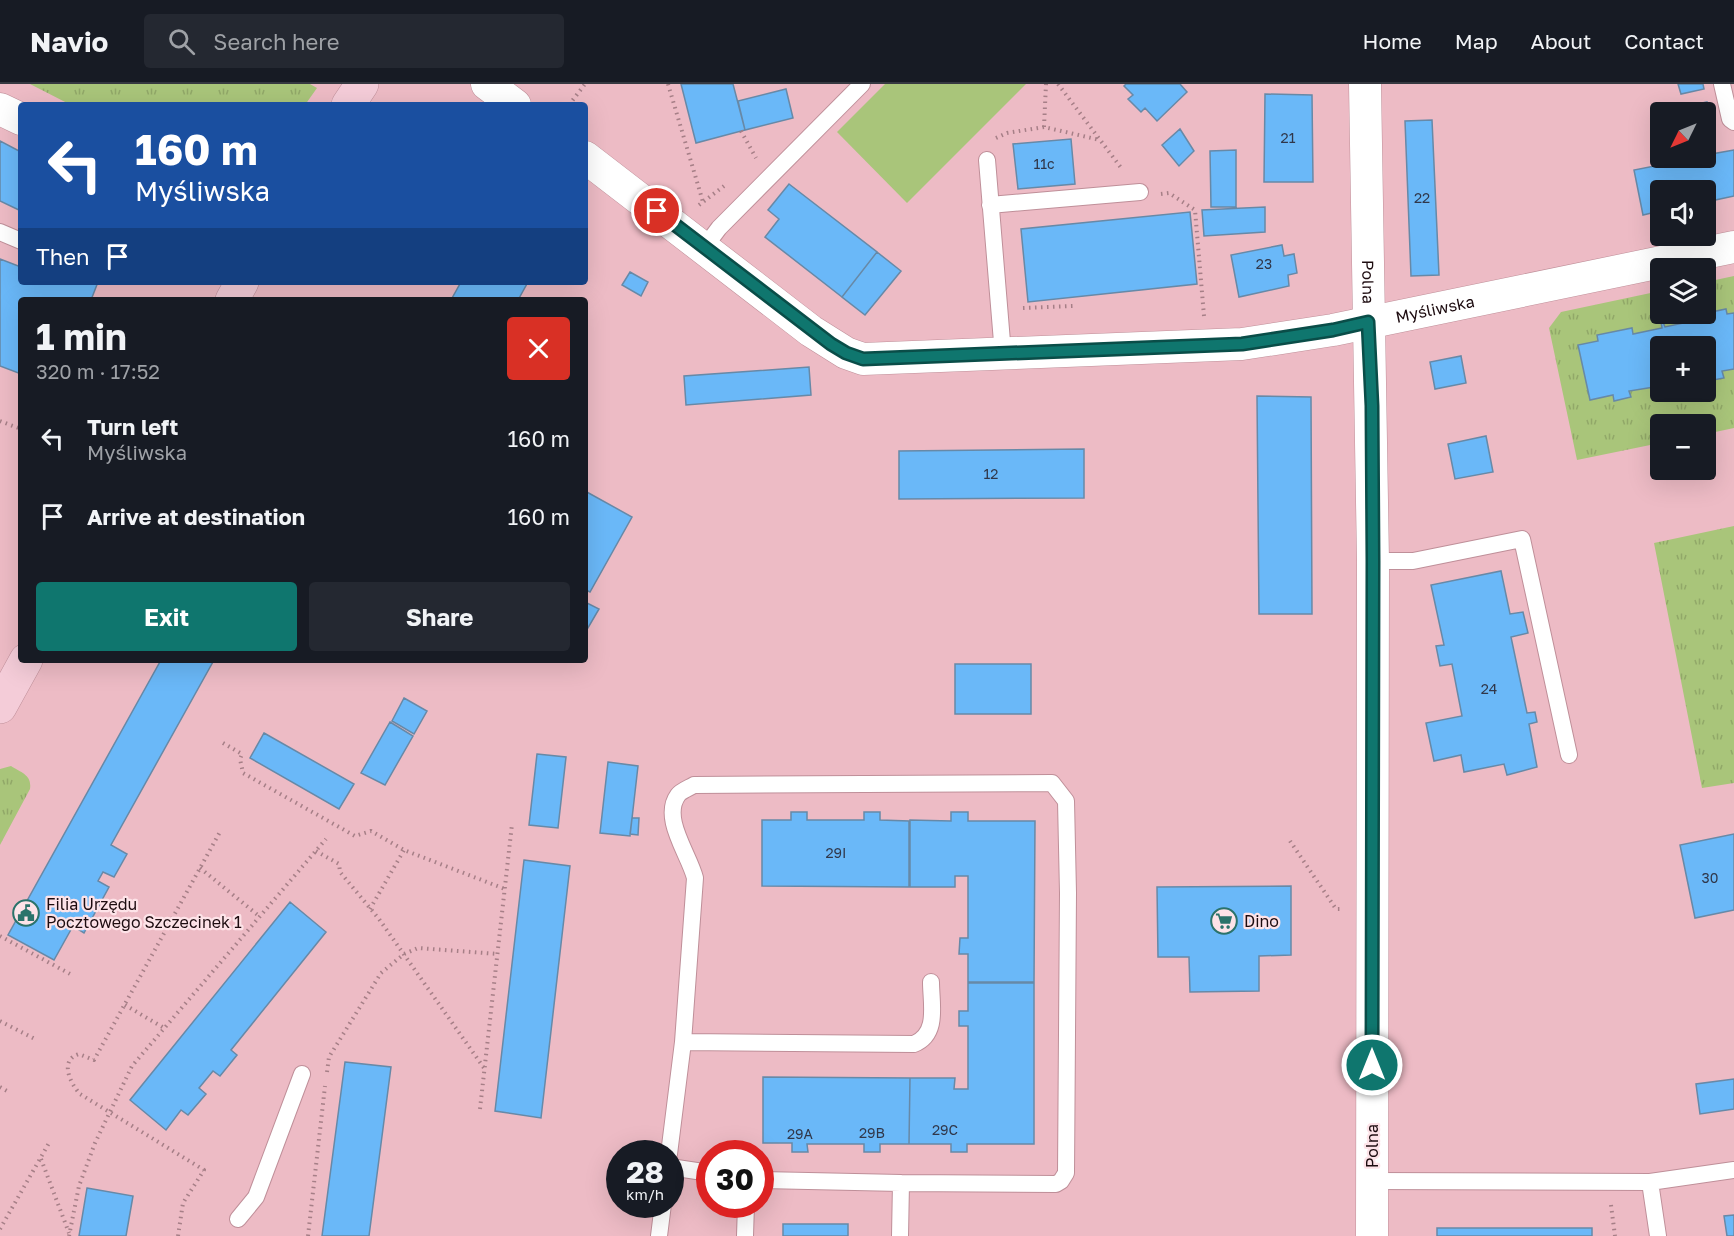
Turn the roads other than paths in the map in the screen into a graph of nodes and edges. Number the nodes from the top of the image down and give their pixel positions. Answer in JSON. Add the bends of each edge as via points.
{"nodes":[{"id":1,"x":362,"y":84,"type":"edge"},
{"id":2,"x":487,"y":84,"type":"edge"},
{"id":3,"x":862,"y":84,"type":"edge"},
{"id":4,"x":1365,"y":84,"type":"edge"},
{"id":5,"x":1722,"y":84,"type":"edge"},
{"id":6,"x":350,"y":102,"type":"edge"},
{"id":7,"x":511,"y":102,"type":"edge"},
{"id":8,"x":0,"y":108,"type":"edge"},
{"id":9,"x":18,"y":117,"type":"edge"},
{"id":10,"x":1734,"y":122,"type":"edge"},
{"id":11,"x":588,"y":159,"type":"edge"},
{"id":12,"x":987,"y":160,"type":"road end"},
{"id":13,"x":1140,"y":192,"type":"road end"},
{"id":14,"x":990,"y":205,"type":"junction"},
{"id":15,"x":0,"y":232,"type":"edge"},
{"id":16,"x":18,"y":240,"type":"edge"},
{"id":17,"x":1734,"y":246,"type":"edge"},
{"id":18,"x":704,"y":248,"type":"junction"},
{"id":19,"x":1368,"y":322,"type":"junction"},
{"id":20,"x":1003,"y":354,"type":"junction"},
{"id":21,"x":1373,"y":561,"type":"junction"},
{"id":22,"x":24,"y":663,"type":"edge"},
{"id":23,"x":0,"y":707,"type":"edge"},
{"id":24,"x":1569,"y":755,"type":"dead end"},
{"id":25,"x":931,"y":982,"type":"dead end"},
{"id":26,"x":684,"y":1042,"type":"junction"},
{"id":27,"x":302,"y":1074,"type":"dead end"},
{"id":28,"x":671,"y":1140,"type":"edge"},
{"id":29,"x":1734,"y":1170,"type":"edge"},
{"id":30,"x":774,"y":1180,"type":"edge"},
{"id":31,"x":1372,"y":1181,"type":"junction"},
{"id":32,"x":1650,"y":1182,"type":"junction"},
{"id":33,"x":901,"y":1184,"type":"junction"},
{"id":34,"x":661,"y":1218,"type":"edge"},
{"id":35,"x":746,"y":1218,"type":"edge"},
{"id":36,"x":238,"y":1219,"type":"dead end"},
{"id":37,"x":659,"y":1236,"type":"edge"},
{"id":38,"x":745,"y":1236,"type":"edge"},
{"id":39,"x":900,"y":1236,"type":"edge"},
{"id":40,"x":1372,"y":1236,"type":"edge"},
{"id":41,"x":1658,"y":1236,"type":"edge"}],
"edges":[{"from":1,"to":6,"type":"street"},
{"from":2,"to":7,"type":"street"},
{"from":3,"to":18,"type":"lane","via":[[719,228]]},
{"from":4,"to":19,"type":"street","name":"Polna"},
{"from":5,"to":10,"type":"lane"},
{"from":8,"to":9,"type":"street"},
{"from":11,"to":18,"type":"street","name":"Myśliwska"},
{"from":12,"to":14,"type":"lane"},
{"from":13,"to":14,"type":"lane"},
{"from":14,"to":20,"type":"lane"},
{"from":15,"to":16,"type":"lane"},
{"from":17,"to":19,"type":"street","name":"Myśliwska"},
{"from":18,"to":20,"type":"street","name":"Myśliwska","via":[[846,353],[882,360]]},
{"from":19,"to":20,"type":"street","name":"Myśliwska","via":[[1242,344]]},
{"from":19,"to":21,"type":"street","name":"Polna"},
{"from":21,"to":24,"type":"lane","via":[[1413,561],[1522,539]]},
{"from":21,"to":31,"type":"street","name":"Polna"},
{"from":22,"to":23,"type":"street"},
{"from":25,"to":26,"type":"lane","via":[[932,1026],[926,1037],[914,1044]]},
{"from":26,"to":28,"type":"lane"},
{"from":26,"to":33,"type":"lane","via":[[695,878],[673,825],[672,807],[678,794],[694,785],[1052,783],[1066,801],[1066,1173],[1056,1184]]},
{"from":27,"to":36,"type":"lane","via":[[256,1197]]},
{"from":29,"to":32,"type":"lane"},
{"from":30,"to":33,"type":"lane"},
{"from":31,"to":32,"type":"lane"},
{"from":31,"to":40,"type":"street","name":"Polna"},
{"from":32,"to":41,"type":"lane"},
{"from":33,"to":39,"type":"lane"},
{"from":34,"to":37,"type":"lane"},
{"from":35,"to":38,"type":"lane"}]}
